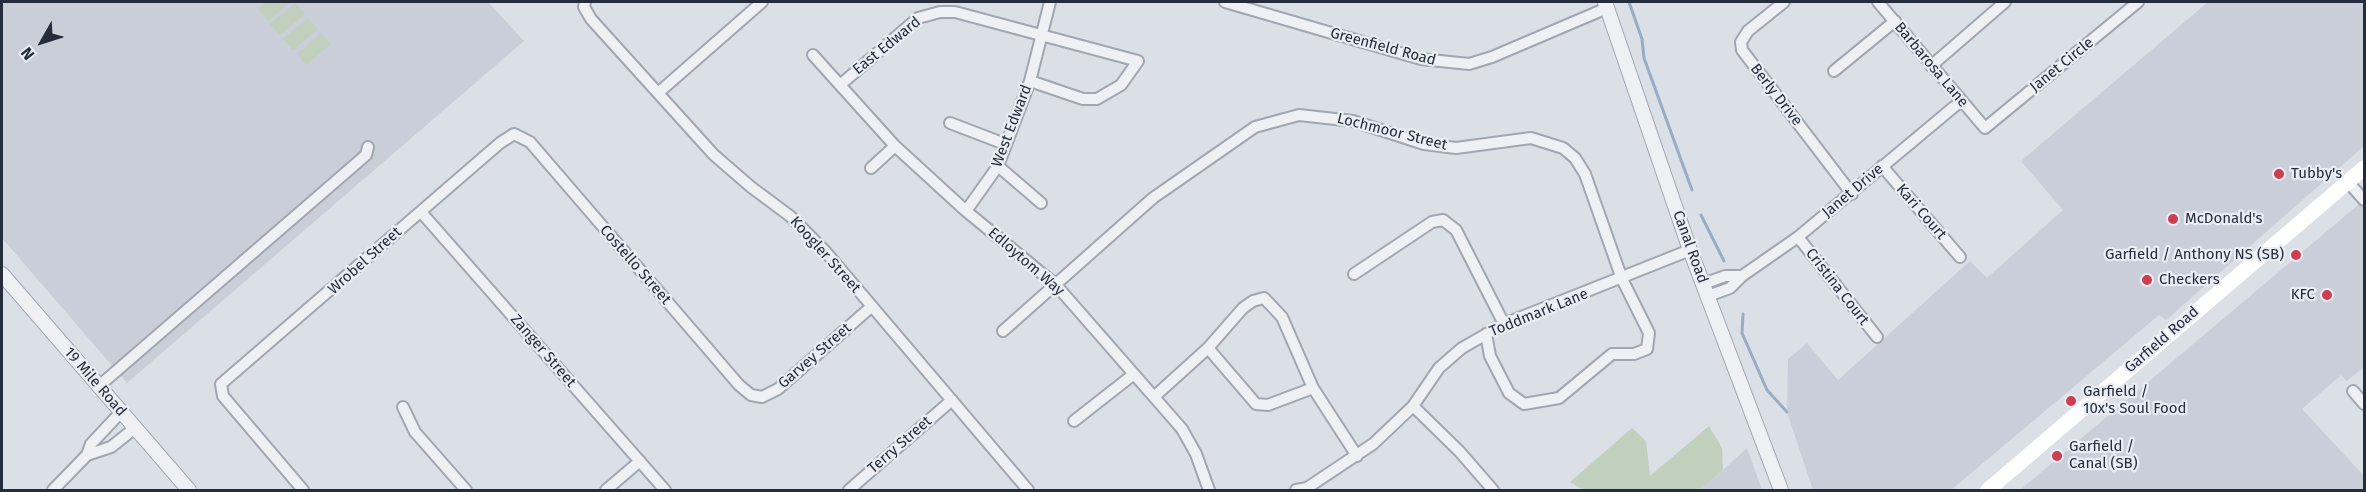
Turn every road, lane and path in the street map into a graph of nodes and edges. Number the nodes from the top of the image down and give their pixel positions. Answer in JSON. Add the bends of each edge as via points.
{"nodes":[{"id":1,"x":762,"y":2,"type":"edge"},
{"id":2,"x":1050,"y":2,"type":"edge"},
{"id":3,"x":1225,"y":2,"type":"edge"},
{"id":4,"x":1784,"y":2,"type":"edge"},
{"id":5,"x":1878,"y":2,"type":"edge"},
{"id":6,"x":2005,"y":2,"type":"edge"},
{"id":7,"x":2138,"y":2,"type":"edge"},
{"id":8,"x":585,"y":4,"type":"edge"},
{"id":9,"x":1606,"y":5,"type":"edge"},
{"id":10,"x":1895,"y":21,"type":"junction"},
{"id":11,"x":1042,"y":34,"type":"junction"},
{"id":12,"x":813,"y":55,"type":"dead end"},
{"id":13,"x":1931,"y":66,"type":"junction"},
{"id":14,"x":1834,"y":71,"type":"dead end"},
{"id":15,"x":1030,"y":81,"type":"junction"},
{"id":16,"x":840,"y":85,"type":"junction"},
{"id":17,"x":658,"y":93,"type":"junction"},
{"id":18,"x":1960,"y":101,"type":"junction"},
{"id":19,"x":950,"y":123,"type":"dead end"},
{"id":20,"x":1985,"y":128,"type":"joint"},
{"id":21,"x":514,"y":134,"type":"joint"},
{"id":22,"x":1005,"y":144,"type":"junction"},
{"id":23,"x":895,"y":146,"type":"junction"},
{"id":24,"x":368,"y":147,"type":"dead end"},
{"id":25,"x":998,"y":166,"type":"junction"},
{"id":26,"x":1882,"y":166,"type":"junction"},
{"id":27,"x":871,"y":168,"type":"dead end"},
{"id":28,"x":2364,"y":168,"type":"edge"},
{"id":29,"x":2348,"y":182,"type":"junction"},
{"id":30,"x":1852,"y":194,"type":"junction"},
{"id":31,"x":2364,"y":200,"type":"edge"},
{"id":32,"x":1041,"y":203,"type":"dead end"},
{"id":33,"x":966,"y":211,"type":"junction"},
{"id":34,"x":421,"y":212,"type":"junction"},
{"id":35,"x":1798,"y":237,"type":"junction"},
{"id":36,"x":1690,"y":250,"type":"junction"},
{"id":37,"x":1960,"y":257,"type":"dead end"},
{"id":38,"x":2,"y":274,"type":"edge"},
{"id":39,"x":1354,"y":274,"type":"dead end"},
{"id":40,"x":1622,"y":279,"type":"junction"},
{"id":41,"x":1056,"y":285,"type":"junction"},
{"id":42,"x":1706,"y":290,"type":"junction"},
{"id":43,"x":871,"y":307,"type":"junction"},
{"id":44,"x":1504,"y":324,"type":"junction"},
{"id":45,"x":1003,"y":332,"type":"dead end"},
{"id":46,"x":1486,"y":334,"type":"junction"},
{"id":47,"x":1877,"y":337,"type":"dead end"},
{"id":48,"x":1209,"y":348,"type":"junction"},
{"id":49,"x":1134,"y":374,"type":"junction"},
{"id":50,"x":99,"y":386,"type":"junction"},
{"id":51,"x":1313,"y":388,"type":"junction"},
{"id":52,"x":2353,"y":391,"type":"dead end"},
{"id":53,"x":1155,"y":396,"type":"junction"},
{"id":54,"x":756,"y":398,"type":"joint"},
{"id":55,"x":952,"y":400,"type":"junction"},
{"id":56,"x":2364,"y":404,"type":"edge"},
{"id":57,"x":1413,"y":406,"type":"junction"},
{"id":58,"x":403,"y":407,"type":"dead end"},
{"id":59,"x":121,"y":412,"type":"junction"},
{"id":60,"x":1074,"y":421,"type":"dead end"},
{"id":61,"x":135,"y":428,"type":"junction"},
{"id":62,"x":87,"y":455,"type":"junction"},
{"id":63,"x":1357,"y":456,"type":"junction"},
{"id":64,"x":640,"y":461,"type":"junction"},
{"id":65,"x":66,"y":486,"type":"edge"},
{"id":66,"x":1308,"y":489,"type":"edge"},
{"id":67,"x":53,"y":490,"type":"edge"},
{"id":68,"x":189,"y":490,"type":"edge"},
{"id":69,"x":303,"y":490,"type":"edge"},
{"id":70,"x":466,"y":490,"type":"edge"},
{"id":71,"x":606,"y":490,"type":"edge"},
{"id":72,"x":665,"y":490,"type":"edge"},
{"id":73,"x":849,"y":490,"type":"edge"},
{"id":74,"x":1028,"y":490,"type":"edge"},
{"id":75,"x":1209,"y":490,"type":"edge"},
{"id":76,"x":1296,"y":490,"type":"edge"},
{"id":77,"x":1493,"y":490,"type":"edge"},
{"id":78,"x":1780,"y":490,"type":"edge"},
{"id":79,"x":1988,"y":490,"type":"edge"}],
"edges":[{"from":1,"to":17,"type":"street"},
{"from":2,"to":11,"type":"street","name":"West Edward"},
{"from":3,"to":9,"type":"street","name":"Greenfield Road","via":[[1421,59],[1469,64]]},
{"from":4,"to":30,"type":"street","name":"Berly Drive","via":[[1748,32],[1741,42],[1742,50]]},
{"from":5,"to":10,"type":"street","name":"Barbarosa Lane"},
{"from":6,"to":13,"type":"street"},
{"from":7,"to":20,"type":"street","name":"Janet Circle"},
{"from":8,"to":17,"type":"street","name":"Koogler Street","via":[[591,19]]},
{"from":9,"to":36,"type":"street","name":"Canal Road"},
{"from":10,"to":13,"type":"street","name":"Barbarosa Lane"},
{"from":10,"to":14,"type":"street"},
{"from":11,"to":15,"type":"street","name":"West Edward"},
{"from":11,"to":15,"type":"street","name":"East Edward","via":[[1138,61],[1121,85],[1097,99],[1083,99]]},
{"from":11,"to":16,"type":"street","name":"East Edward","via":[[954,12],[927,15],[918,18]]},
{"from":12,"to":16,"type":"street","name":"Edloytom Way"},
{"from":13,"to":18,"type":"street","name":"Barbarosa Lane"},
{"from":15,"to":22,"type":"street","name":"West Edward"},
{"from":16,"to":23,"type":"street","name":"Edloytom Way"},
{"from":17,"to":43,"type":"street","name":"Koogler Street","via":[[734,173],[790,216],[825,251]]},
{"from":18,"to":20,"type":"street","name":"Barbarosa Lane"},
{"from":18,"to":26,"type":"street","name":"Janet Drive"},
{"from":19,"to":22,"type":"street"},
{"from":21,"to":34,"type":"street","name":"Wrobel Street"},
{"from":21,"to":54,"type":"street","name":"Costello Street","via":[[530,142],[739,385]]},
{"from":22,"to":25,"type":"street","name":"West Edward"},
{"from":23,"to":27,"type":"street"},
{"from":23,"to":33,"type":"street","name":"Edloytom Way"},
{"from":24,"to":50,"type":"street","via":[[366,155]]},
{"from":25,"to":32,"type":"street"},
{"from":25,"to":33,"type":"street","name":"West Edward"},
{"from":26,"to":30,"type":"street","name":"Janet Drive"},
{"from":26,"to":37,"type":"street","name":"Kari Court"},
{"from":28,"to":29,"type":"main road","name":"Garfield Road"},
{"from":29,"to":31,"type":"street"},
{"from":29,"to":79,"type":"main road","name":"Garfield Road"},
{"from":30,"to":35,"type":"street","name":"Janet Drive"},
{"from":33,"to":41,"type":"street","name":"Edloytom Way"},
{"from":34,"to":64,"type":"street","name":"Zanger Street"},
{"from":34,"to":69,"type":"street","name":"Wrobel Street","via":[[221,384],[220,391]]},
{"from":35,"to":42,"type":"street","name":"Janet Drive","via":[[1730,288]]},
{"from":35,"to":47,"type":"street","name":"Cristina Court"},
{"from":36,"to":40,"type":"street","name":"Toddmark Lane","via":[[1648,264]]},
{"from":36,"to":42,"type":"street","name":"Canal Road"},
{"from":38,"to":50,"type":"street","name":"19 Mile Road"},
{"from":39,"to":44,"type":"street","via":[[1432,222],[1443,220],[1456,230]]},
{"from":40,"to":41,"type":"street","name":"Lochmoor Street","via":[[1585,174],[1563,148],[1531,138],[1456,148],[1424,144],[1353,121],[1299,115],[1255,127],[1226,145],[1154,198]]},
{"from":40,"to":44,"type":"street","name":"Toddmark Lane"},
{"from":40,"to":46,"type":"street","name":"Lochmoor Street","via":[[1649,333],[1647,349],[1634,354],[1612,354],[1558,398],[1524,404],[1509,393],[1491,356]]},
{"from":41,"to":45,"type":"street","name":"Lochmoor Street"},
{"from":41,"to":49,"type":"street","name":"Edloytom Way"},
{"from":42,"to":78,"type":"street","name":"Canal Road"},
{"from":43,"to":54,"type":"street","name":"Garvey Street","via":[[778,389]]},
{"from":43,"to":55,"type":"street","name":"Koogler Street"},
{"from":44,"to":46,"type":"street","name":"Toddmark Lane"},
{"from":46,"to":57,"type":"street","name":"Toddmark Lane","via":[[1439,368]]},
{"from":48,"to":51,"type":"street","via":[[1256,404],[1268,405]]},
{"from":48,"to":51,"type":"street","via":[[1243,308],[1264,298],[1282,317]]},
{"from":48,"to":53,"type":"street"},
{"from":49,"to":53,"type":"street","name":"Edloytom Way"},
{"from":49,"to":60,"type":"street"},
{"from":50,"to":59,"type":"street","name":"19 Mile Road"},
{"from":51,"to":63,"type":"street"},
{"from":52,"to":56,"type":"street"},
{"from":53,"to":75,"type":"street","name":"Edloytom Way","via":[[1190,440]]},
{"from":55,"to":73,"type":"street","name":"Terry Street"},
{"from":55,"to":74,"type":"street","name":"Koogler Street"},
{"from":57,"to":63,"type":"street","name":"Toddmark Lane"},
{"from":57,"to":77,"type":"street"},
{"from":58,"to":70,"type":"street","via":[[415,432]]},
{"from":59,"to":61,"type":"street","name":"19 Mile Road"},
{"from":59,"to":62,"type":"street","via":[[91,444]]},
{"from":61,"to":62,"type":"street","via":[[111,447]]},
{"from":61,"to":68,"type":"street","name":"19 Mile Road"},
{"from":62,"to":65,"type":"street"},
{"from":63,"to":66,"type":"street"},
{"from":64,"to":71,"type":"street"},
{"from":64,"to":72,"type":"street","name":"Zanger Street"},
{"from":65,"to":67,"type":"street"},
{"from":66,"to":76,"type":"street"}]}
